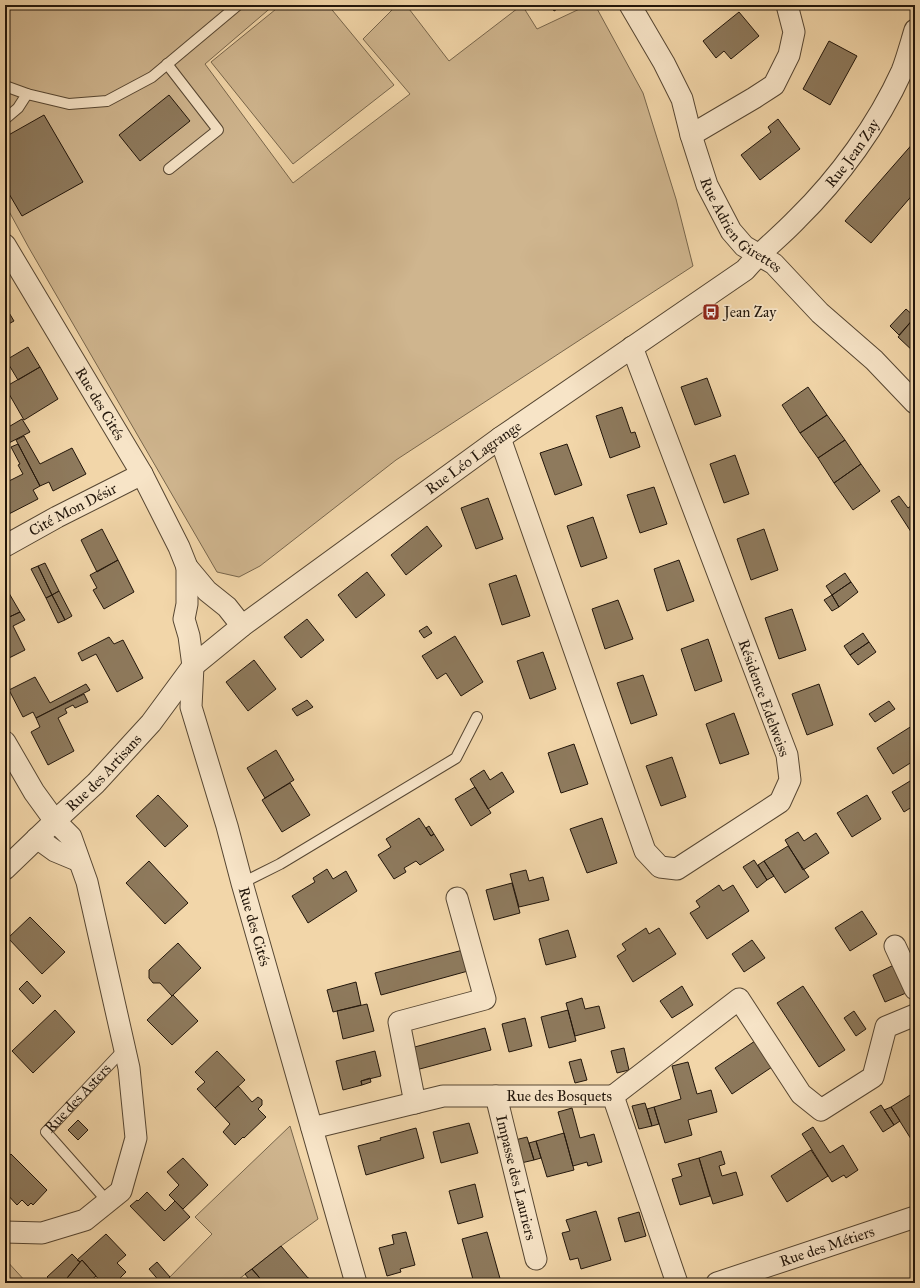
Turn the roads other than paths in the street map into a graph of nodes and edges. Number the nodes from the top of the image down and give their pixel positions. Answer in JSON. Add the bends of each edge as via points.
{"nodes":[{"id":1,"x":238,"y":5,"type":"edge"},
{"id":2,"x":630,"y":5,"type":"edge"},
{"id":3,"x":787,"y":5,"type":"edge"},
{"id":4,"x":915,"y":30,"type":"edge"},
{"id":5,"x":167,"y":64,"type":"junction"},
{"id":6,"x":5,"y":86,"type":"edge"},
{"id":7,"x":28,"y":94,"type":"junction"},
{"id":8,"x":5,"y":119,"type":"edge"},
{"id":9,"x":691,"y":135,"type":"junction"},
{"id":10,"x":169,"y":169,"type":"dead end"},
{"id":11,"x":5,"y":244,"type":"edge"},
{"id":12,"x":757,"y":255,"type":"junction"},
{"id":13,"x":632,"y":347,"type":"junction"},
{"id":14,"x":915,"y":403,"type":"edge"},
{"id":15,"x":500,"y":438,"type":"junction"},
{"id":16,"x":142,"y":474,"type":"junction"},
{"id":17,"x":5,"y":546,"type":"edge"},
{"id":18,"x":187,"y":567,"type":"junction"},
{"id":19,"x":242,"y":626,"type":"junction"},
{"id":20,"x":193,"y":666,"type":"junction"},
{"id":21,"x":477,"y":717,"type":"dead end"},
{"id":22,"x":5,"y":742,"type":"edge"},
{"id":23,"x":55,"y":821,"type":"junction"},
{"id":24,"x":37,"y":838,"type":"junction"},
{"id":25,"x":79,"y":861,"type":"junction"},
{"id":26,"x":5,"y":869,"type":"edge"},
{"id":27,"x":242,"y":883,"type":"junction"},
{"id":28,"x":457,"y":898,"type":"dead end"},
{"id":29,"x":895,"y":946,"type":"dead end"},
{"id":30,"x":915,"y":989,"type":"edge"},
{"id":31,"x":915,"y":1015,"type":"edge"},
{"id":32,"x":125,"y":1048,"type":"junction"},
{"id":33,"x":496,"y":1096,"type":"junction"},
{"id":34,"x":613,"y":1096,"type":"junction"},
{"id":35,"x":415,"y":1103,"type":"junction"},
{"id":36,"x":312,"y":1128,"type":"junction"},
{"id":37,"x":108,"y":1202,"type":"junction"},
{"id":38,"x":915,"y":1217,"type":"edge"},
{"id":39,"x":5,"y":1232,"type":"edge"},
{"id":40,"x":536,"y":1259,"type":"dead end"},
{"id":41,"x":356,"y":1283,"type":"edge"},
{"id":42,"x":677,"y":1283,"type":"edge"},
{"id":43,"x":717,"y":1283,"type":"edge"}],
"edges":[{"from":1,"to":5,"type":"lane"},
{"from":2,"to":9,"type":"street","name":"Rue Adrien Girettes","via":[[682,99]]},
{"from":3,"to":9,"type":"street","via":[[794,32],[789,55],[774,85]]},
{"from":4,"to":12,"type":"street","name":"Rue Jean Zay","via":[[902,69],[878,118],[834,180],[797,220]]},
{"from":5,"to":7,"type":"lane","via":[[152,77],[107,101],[69,104]]},
{"from":5,"to":10,"type":"lane","via":[[218,130]]},
{"from":6,"to":7,"type":"lane"},
{"from":7,"to":8,"type":"lane","via":[[18,108]]},
{"from":9,"to":12,"type":"street","name":"Rue Adrien Girettes","via":[[707,184],[731,231],[744,246]]},
{"from":11,"to":16,"type":"street","name":"Rue des Cités"},
{"from":12,"to":13,"type":"street","name":"Rue Léo Lagrange","via":[[745,270]]},
{"from":12,"to":14,"type":"street","name":"Rue Adrien Girettes","via":[[774,264],[820,313],[874,360]]},
{"from":13,"to":15,"type":"street","name":"Rue Léo Lagrange"},
{"from":13,"to":15,"type":"street","name":"Résidence Edelweiss","via":[[787,755],[790,780],[780,802],[677,869],[660,867],[645,852]]},
{"from":15,"to":19,"type":"street","name":"Rue Léo Lagrange"},
{"from":16,"to":17,"type":"street","name":"Cité Mon Désir"},
{"from":16,"to":18,"type":"street","name":"Rue des Cités"},
{"from":18,"to":19,"type":"street","name":"Rue des Cités"},
{"from":18,"to":20,"type":"street","name":"Rue des Cités","via":[[187,604],[184,619]]},
{"from":19,"to":20,"type":"street","name":"Rue Léo Lagrange"},
{"from":20,"to":23,"type":"street","name":"Rue des Artisans","via":[[151,723],[96,784]]},
{"from":20,"to":27,"type":"street","name":"Rue des Cités","via":[[191,707]]},
{"from":21,"to":27,"type":"lane","via":[[456,758],[280,864]]},
{"from":22,"to":23,"type":"street","via":[[34,792]]},
{"from":23,"to":24,"type":"street","name":"Rue des Artisans"},
{"from":23,"to":25,"type":"street","name":"Rue des Asters","via":[[72,837]]},
{"from":24,"to":25,"type":"street","via":[[55,851]]},
{"from":24,"to":26,"type":"street","name":"Rue des Artisans"},
{"from":25,"to":32,"type":"street","name":"Rue des Asters","via":[[87,882]]},
{"from":27,"to":36,"type":"street","name":"Rue des Cités"},
{"from":28,"to":35,"type":"street","via":[[485,999],[399,1022]]},
{"from":29,"to":30,"type":"street"},
{"from":31,"to":34,"type":"street","via":[[886,1027],[873,1077],[821,1110],[801,1094],[739,999]]},
{"from":32,"to":37,"type":"street","name":"Rue des Asters","via":[[136,1138],[121,1191]]},
{"from":32,"to":37,"type":"lane","name":"Rue des Asters","via":[[46,1132]]},
{"from":33,"to":34,"type":"street","name":"Rue des Bosquets"},
{"from":33,"to":35,"type":"street","name":"Rue des Bosquets","via":[[443,1096]]},
{"from":33,"to":40,"type":"street","name":"Impasse des Lauriers"},
{"from":34,"to":42,"type":"street","name":"Rue des Bosquets"},
{"from":35,"to":36,"type":"street","name":"Rue des Bosquets"},
{"from":36,"to":41,"type":"street","name":"Rue des Cités"},
{"from":37,"to":39,"type":"street","name":"Rue des Asters","via":[[85,1220],[49,1231]]},
{"from":38,"to":43,"type":"street","name":"Rue des Métiers"}]}
